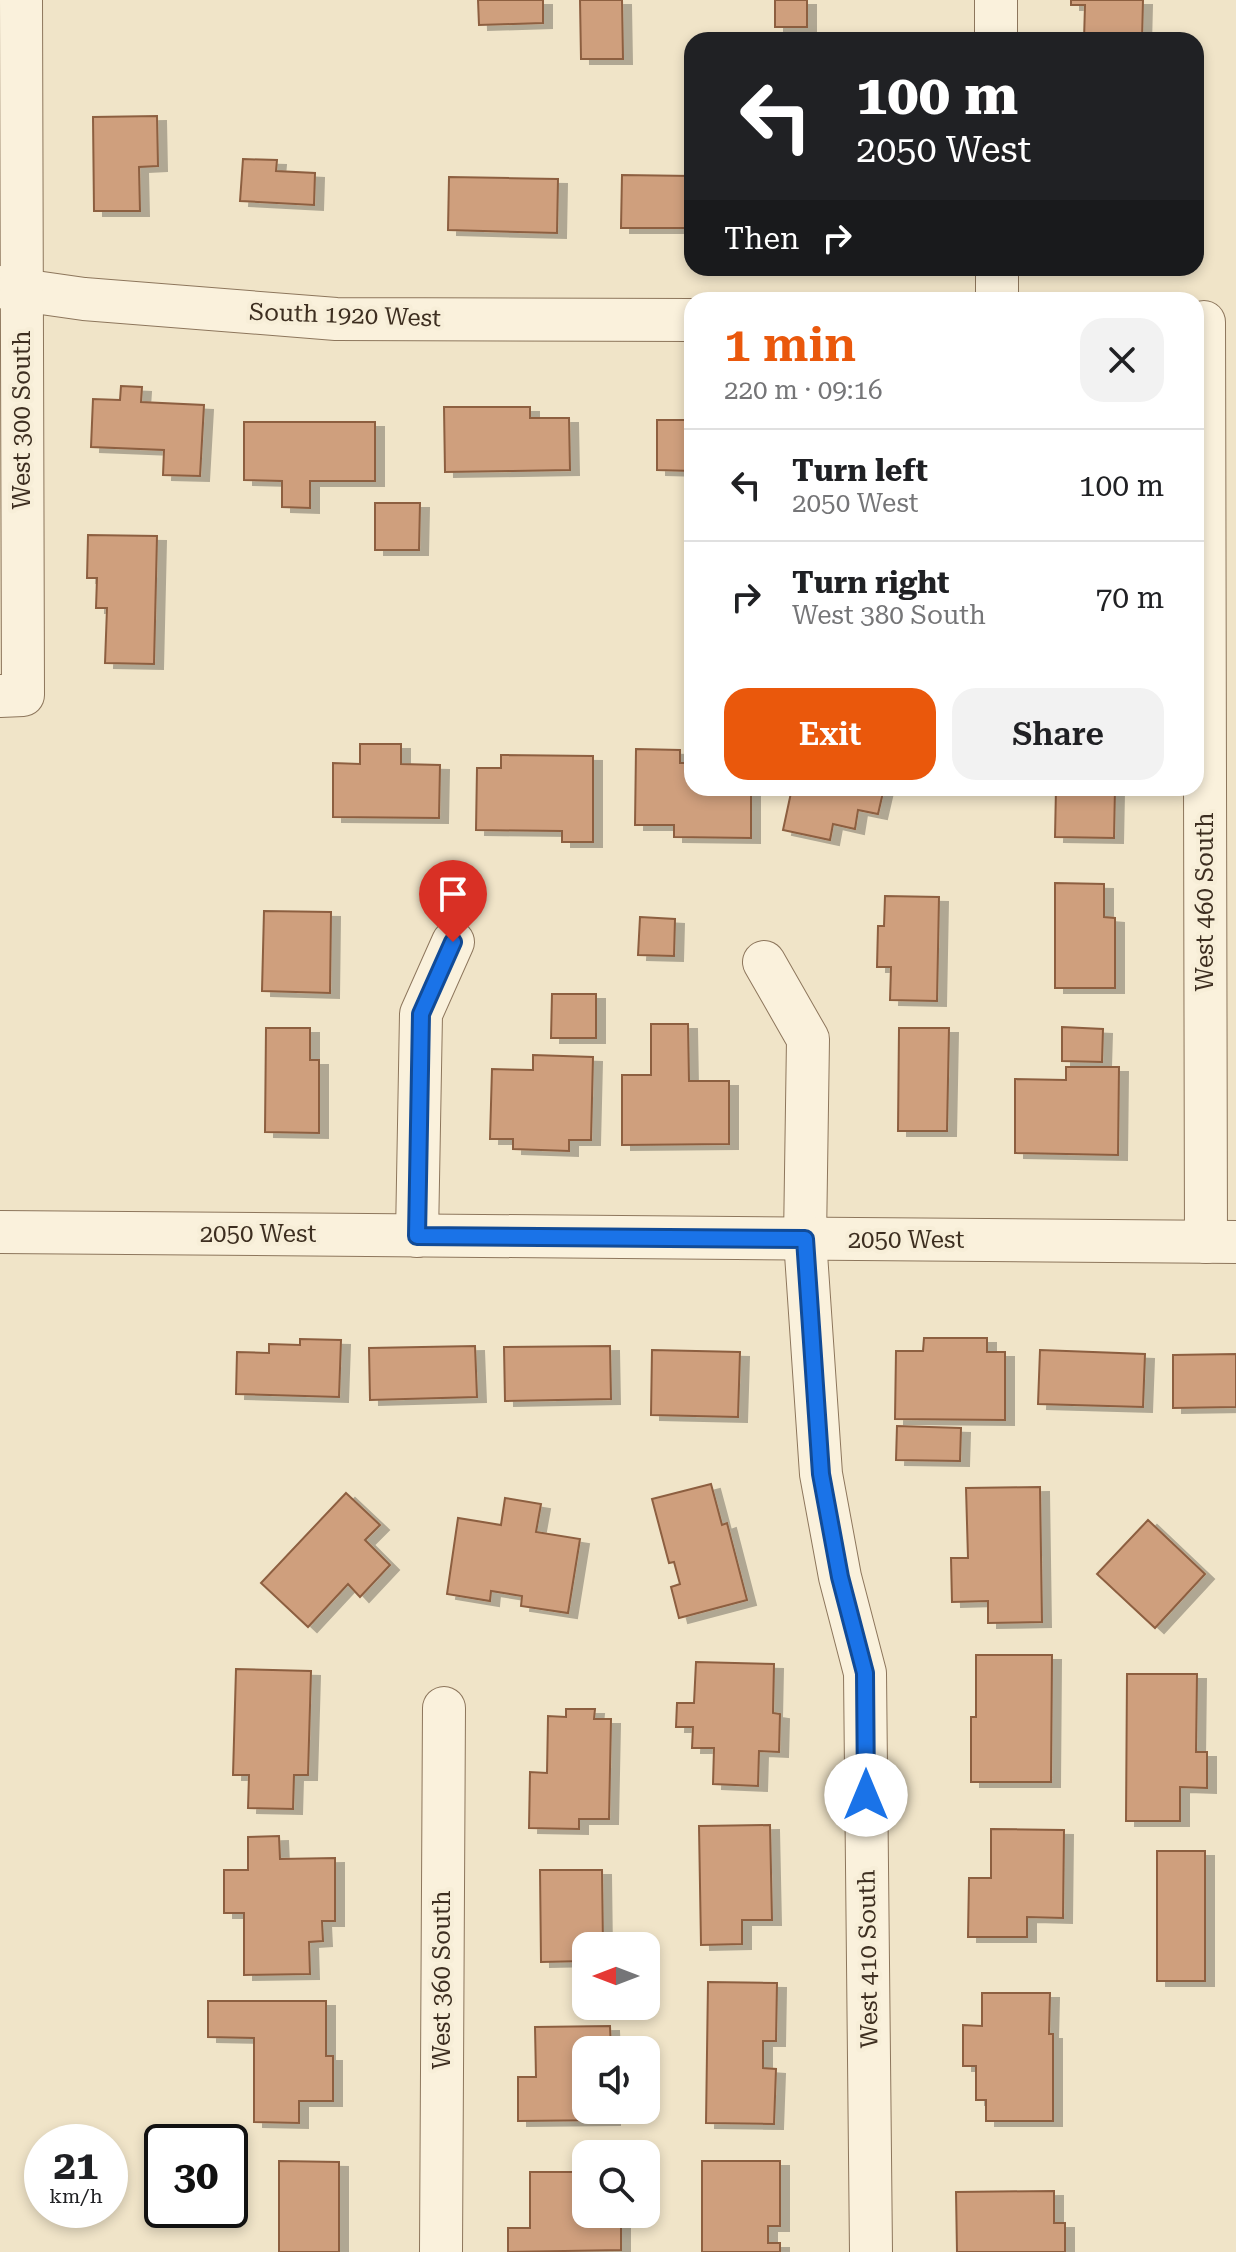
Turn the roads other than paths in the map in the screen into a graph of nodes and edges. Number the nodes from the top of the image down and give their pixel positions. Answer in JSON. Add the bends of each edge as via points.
{"nodes":[{"id":1,"x":21,"y":0,"type":"edge"},
{"id":2,"x":996,"y":0,"type":"edge"},
{"id":3,"x":996,"y":32,"type":"edge"},
{"id":4,"x":10,"y":288,"type":"edge"},
{"id":5,"x":684,"y":320,"type":"edge"},
{"id":6,"x":1212,"y":323,"type":"edge"},
{"id":7,"x":12,"y":696,"type":"edge"},
{"id":8,"x":453,"y":942,"type":"dead end"},
{"id":9,"x":764,"y":962,"type":"dead end"},
{"id":10,"x":0,"y":1232,"type":"edge"},
{"id":11,"x":417,"y":1236,"type":"junction"},
{"id":12,"x":805,"y":1239,"type":"junction"},
{"id":13,"x":1221,"y":1242,"type":"edge"},
{"id":14,"x":444,"y":1708,"type":"dead end"},
{"id":15,"x":441,"y":2252,"type":"edge"},
{"id":16,"x":871,"y":2252,"type":"edge"}],
"edges":[{"from":1,"to":4,"type":"street","name":"West 300 South"},
{"from":2,"to":3,"type":"street"},
{"from":4,"to":5,"type":"street","name":"South 1920 West","via":[[336,319]]},
{"from":4,"to":7,"type":"street","name":"West 300 South"},
{"from":6,"to":13,"type":"street","name":"West 460 South"},
{"from":8,"to":11,"type":"street","via":[[421,1014]]},
{"from":9,"to":12,"type":"street","name":"West 410 South","via":[[808,1039]]},
{"from":10,"to":11,"type":"street","name":"2050 West"},
{"from":11,"to":12,"type":"street","name":"2050 West"},
{"from":12,"to":13,"type":"street","name":"2050 West"},
{"from":12,"to":16,"type":"street","name":"West 410 South","via":[[821,1474],[865,1673]]},
{"from":14,"to":15,"type":"street","name":"West 360 South"}]}
